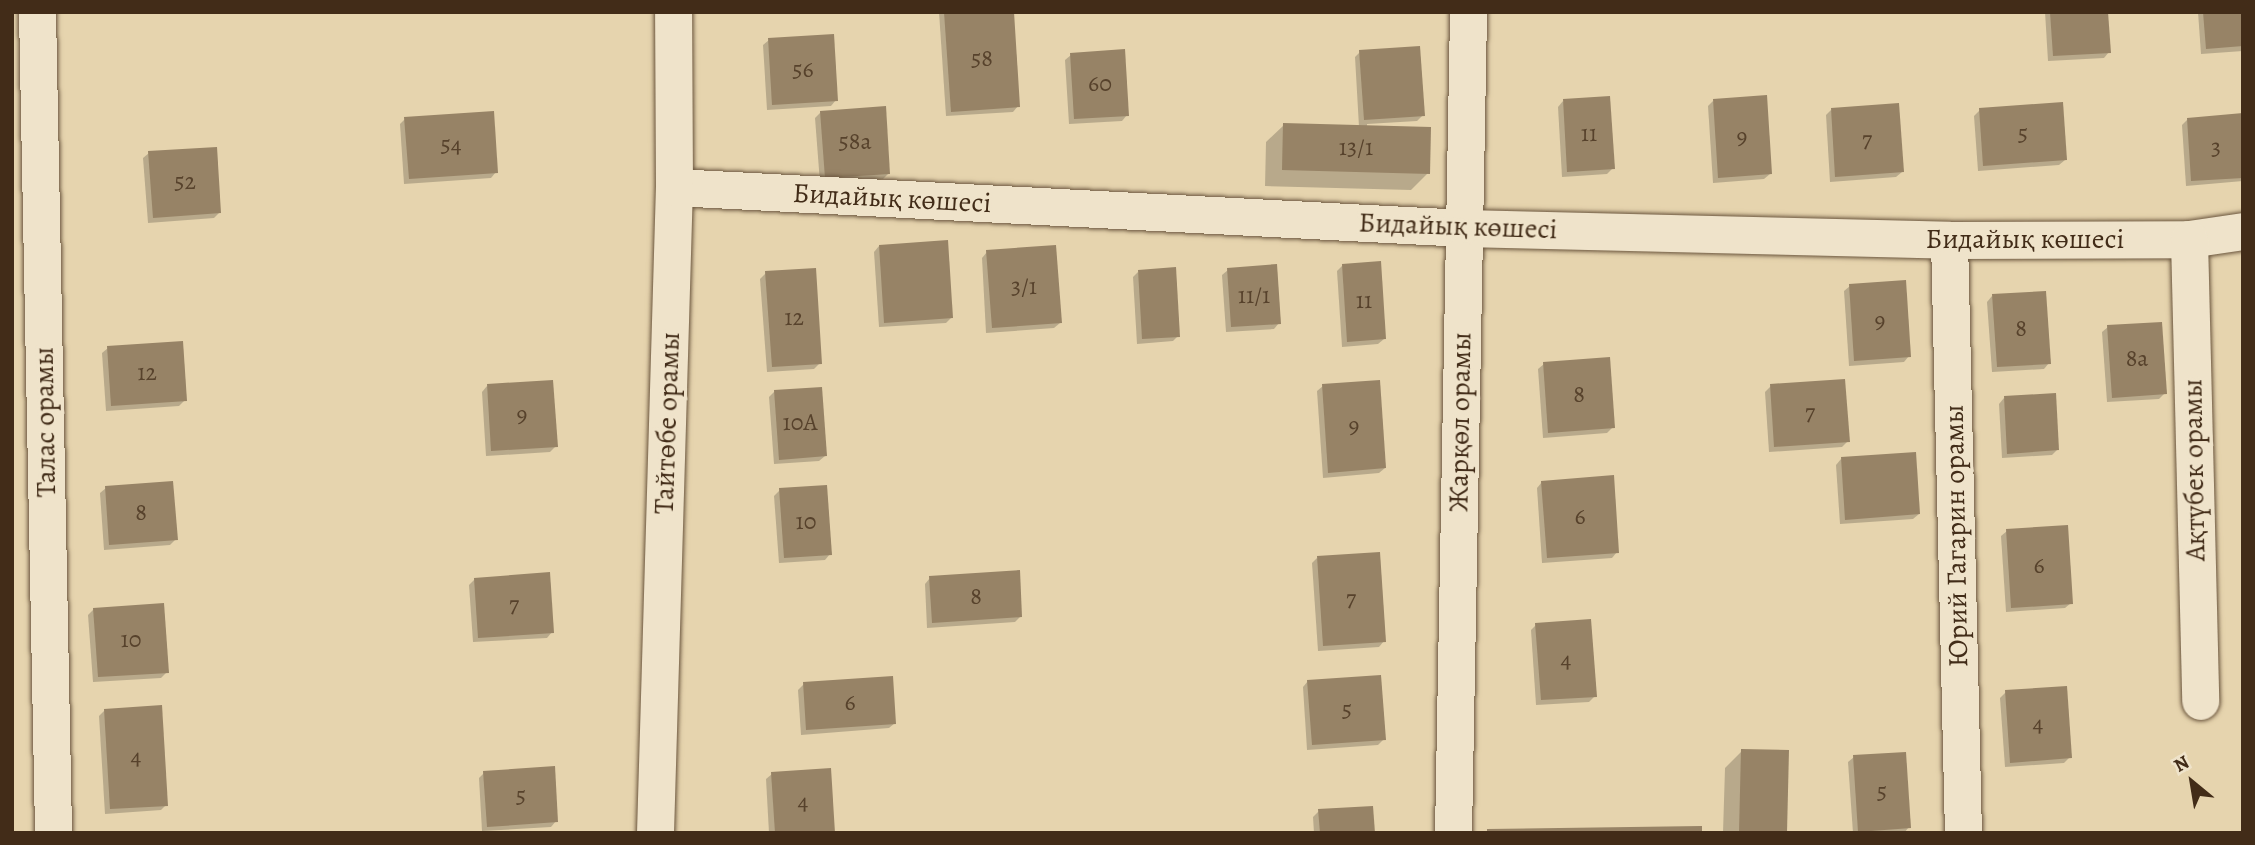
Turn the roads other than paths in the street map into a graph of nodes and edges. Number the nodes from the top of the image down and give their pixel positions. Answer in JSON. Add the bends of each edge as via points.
{"nodes":[{"id":1,"x":37,"y":12,"type":"edge"},
{"id":2,"x":673,"y":12,"type":"edge"},
{"id":3,"x":1468,"y":12,"type":"edge"},
{"id":4,"x":674,"y":187,"type":"junction"},
{"id":5,"x":1464,"y":228,"type":"junction"},
{"id":6,"x":2243,"y":231,"type":"edge"},
{"id":7,"x":2189,"y":239,"type":"junction"},
{"id":8,"x":1949,"y":240,"type":"junction"},
{"id":9,"x":2200,"y":701,"type":"dead end"},
{"id":10,"x":53,"y":833,"type":"edge"},
{"id":11,"x":655,"y":833,"type":"edge"},
{"id":12,"x":1453,"y":833,"type":"edge"},
{"id":13,"x":1963,"y":833,"type":"edge"}],
"edges":[{"from":1,"to":10,"type":"street","name":"Талас орамы"},
{"from":2,"to":4,"type":"street","name":"Тайтөбе орамы"},
{"from":3,"to":5,"type":"street","name":"Жарқөл орамы"},
{"from":4,"to":5,"type":"street","name":"Бидайық көшесі"},
{"from":4,"to":11,"type":"street","name":"Тайтөбе орамы"},
{"from":5,"to":8,"type":"street","name":"Бидайық көшесі"},
{"from":5,"to":12,"type":"street","name":"Жарқөл орамы"},
{"from":6,"to":7,"type":"street","name":"Бидайық көшесі"},
{"from":7,"to":8,"type":"street","name":"Бидайық көшесі"},
{"from":7,"to":9,"type":"street","name":"Ақтүбек орамы"},
{"from":8,"to":13,"type":"street","name":"Юрий Гагарин орамы"}]}
